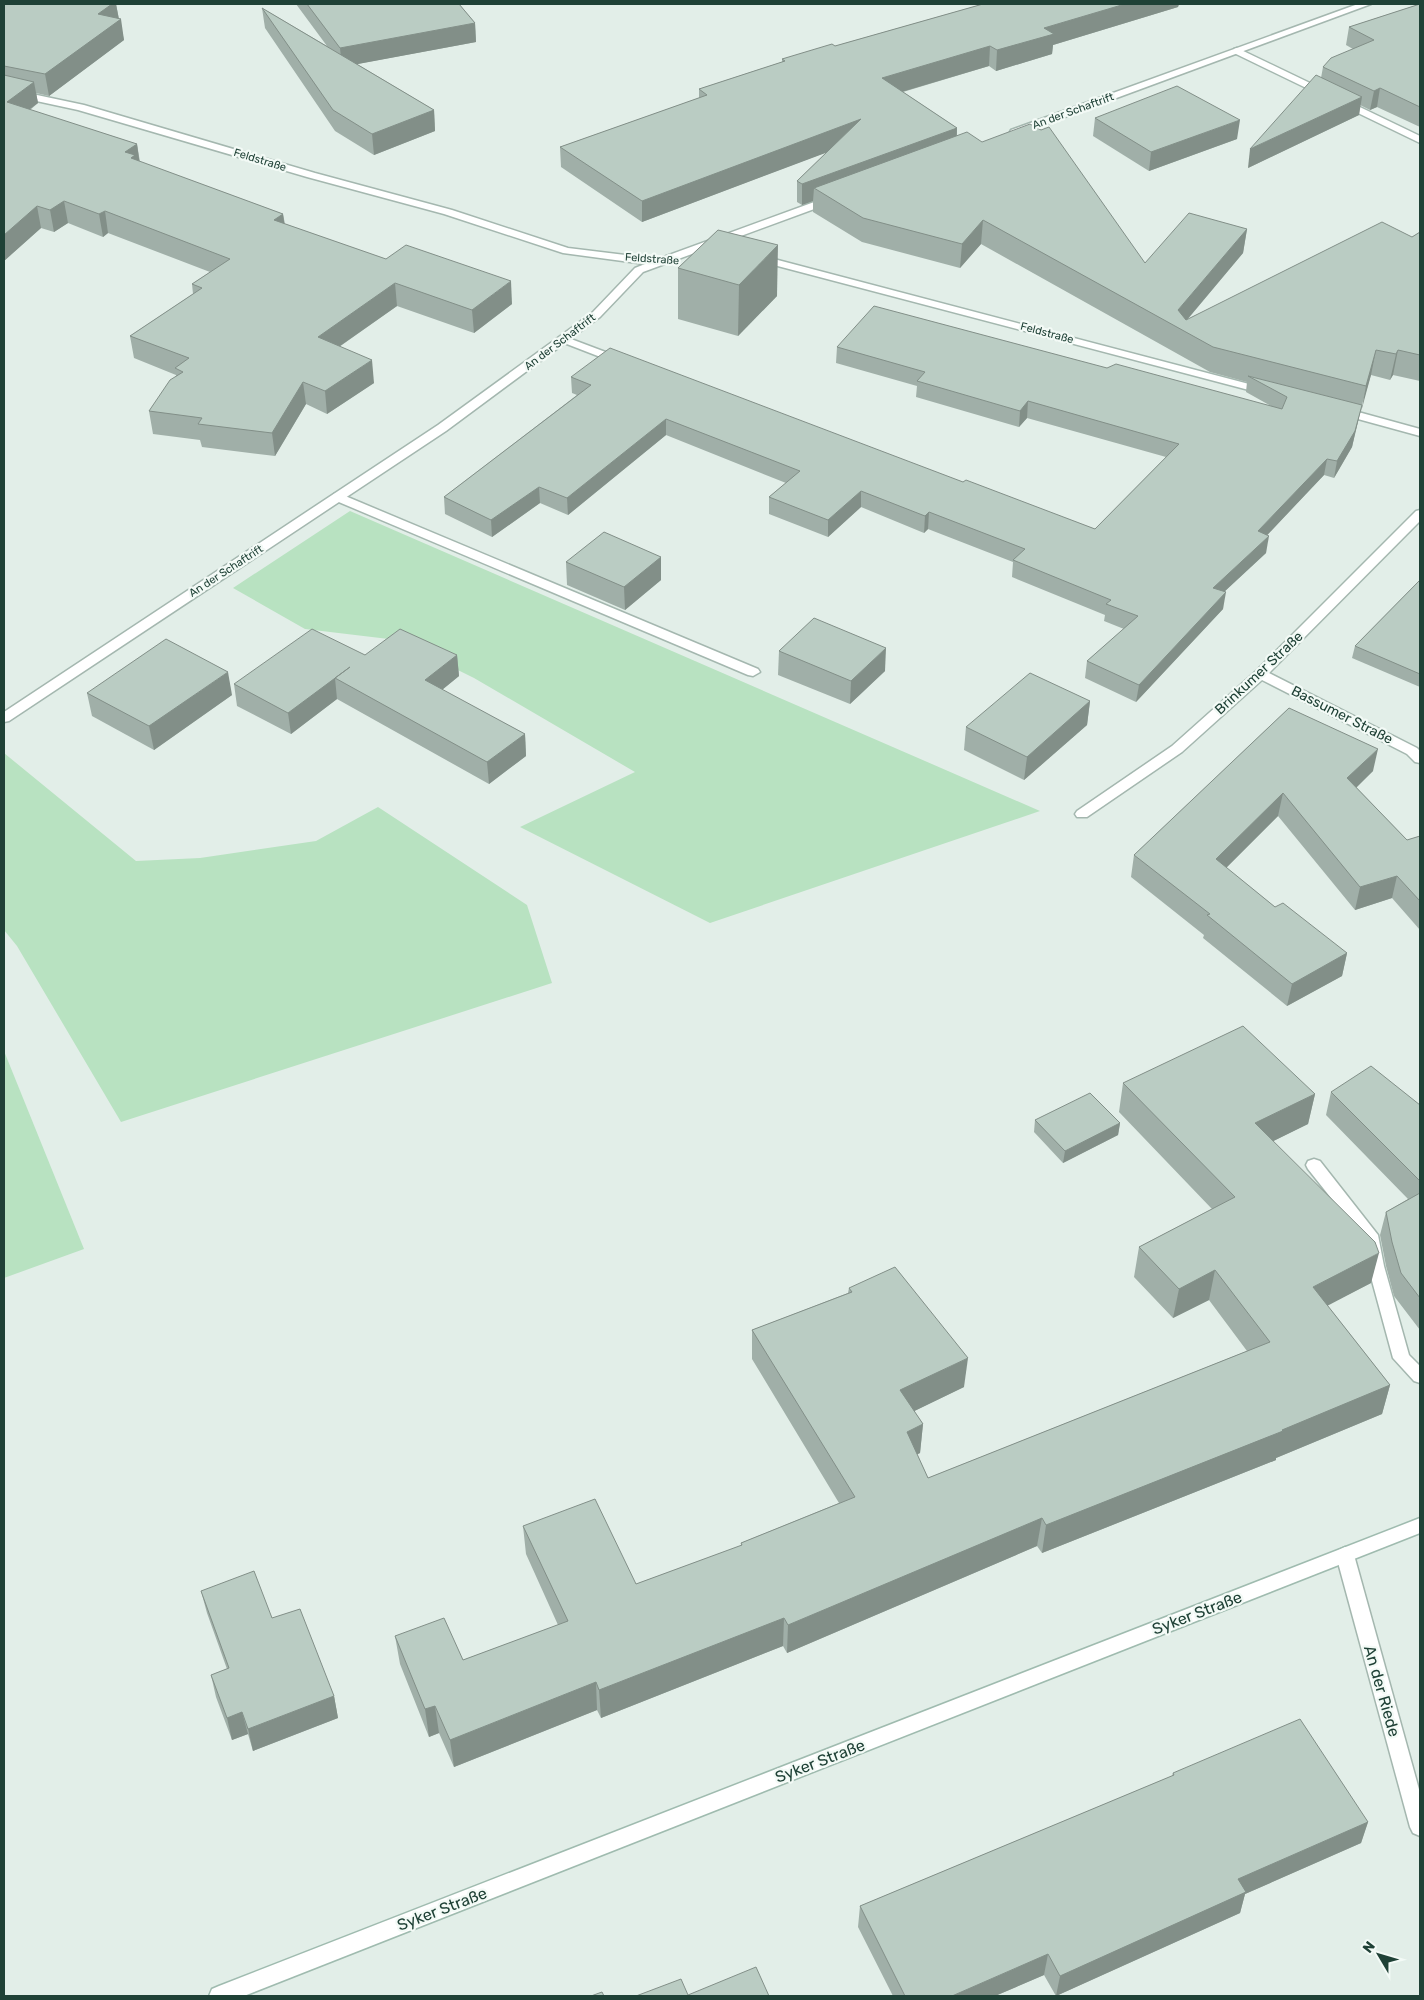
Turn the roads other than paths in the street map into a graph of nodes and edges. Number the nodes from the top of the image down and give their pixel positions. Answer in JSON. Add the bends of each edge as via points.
{"nodes":[{"id":1,"x":1366,"y":4,"type":"edge"},
{"id":2,"x":1237,"y":51,"type":"junction"},
{"id":3,"x":4,"y":91,"type":"edge"},
{"id":4,"x":1001,"y":137,"type":"edge"},
{"id":5,"x":1420,"y":140,"type":"edge"},
{"id":6,"x":845,"y":194,"type":"edge"},
{"id":7,"x":742,"y":261,"type":"edge"},
{"id":8,"x":659,"y":262,"type":"junction"},
{"id":9,"x":696,"y":262,"type":"edge"},
{"id":10,"x":563,"y":339,"type":"junction"},
{"id":11,"x":632,"y":365,"type":"edge"},
{"id":12,"x":1276,"y":394,"type":"edge"},
{"id":13,"x":1324,"y":407,"type":"edge"},
{"id":14,"x":1420,"y":433,"type":"edge"},
{"id":15,"x":338,"y":497,"type":"junction"},
{"id":16,"x":1420,"y":514,"type":"edge"},
{"id":17,"x":754,"y":672,"type":"dead end"},
{"id":18,"x":1261,"y":674,"type":"junction"},
{"id":19,"x":4,"y":718,"type":"edge"},
{"id":20,"x":1420,"y":760,"type":"edge"},
{"id":21,"x":1082,"y":814,"type":"dead end"},
{"id":22,"x":1314,"y":1165,"type":"dead end"},
{"id":23,"x":1420,"y":1376,"type":"edge"},
{"id":24,"x":1420,"y":1525,"type":"edge"},
{"id":25,"x":1345,"y":1555,"type":"junction"},
{"id":26,"x":1420,"y":1827,"type":"edge"},
{"id":27,"x":219,"y":1996,"type":"edge"}],
"edges":[{"from":1,"to":2,"type":"street","name":"An der Schaftrift"},
{"from":2,"to":4,"type":"street","name":"An der Schaftrift"},
{"from":2,"to":5,"type":"street"},
{"from":3,"to":8,"type":"street","name":"Feldstraße","via":[[80,106],[448,212],[567,251]]},
{"from":6,"to":8,"type":"street","name":"An der Schaftrift"},
{"from":7,"to":12,"type":"street","name":"Feldstraße","via":[[770,261]]},
{"from":8,"to":9,"type":"street","name":"Feldstraße"},
{"from":8,"to":10,"type":"street","name":"An der Schaftrift","via":[[639,270],[596,315]]},
{"from":10,"to":11,"type":"street"},
{"from":10,"to":15,"type":"street","name":"An der Schaftrift","via":[[442,428]]},
{"from":13,"to":14,"type":"street"},
{"from":15,"to":17,"type":"street"},
{"from":15,"to":19,"type":"street","name":"An der Schaftrift"},
{"from":16,"to":18,"type":"street","name":"Brinkumer Straße"},
{"from":18,"to":20,"type":"street","name":"Bassumer Straße","via":[[1412,751]]},
{"from":18,"to":21,"type":"street","name":"Brinkumer Straße","via":[[1177,749]]},
{"from":22,"to":23,"type":"street","via":[[1370,1235],[1401,1358]]},
{"from":24,"to":25,"type":"street","name":"Syker Straße"},
{"from":25,"to":26,"type":"street","name":"An der Riede"},
{"from":25,"to":27,"type":"street","name":"Syker Straße"}]}
